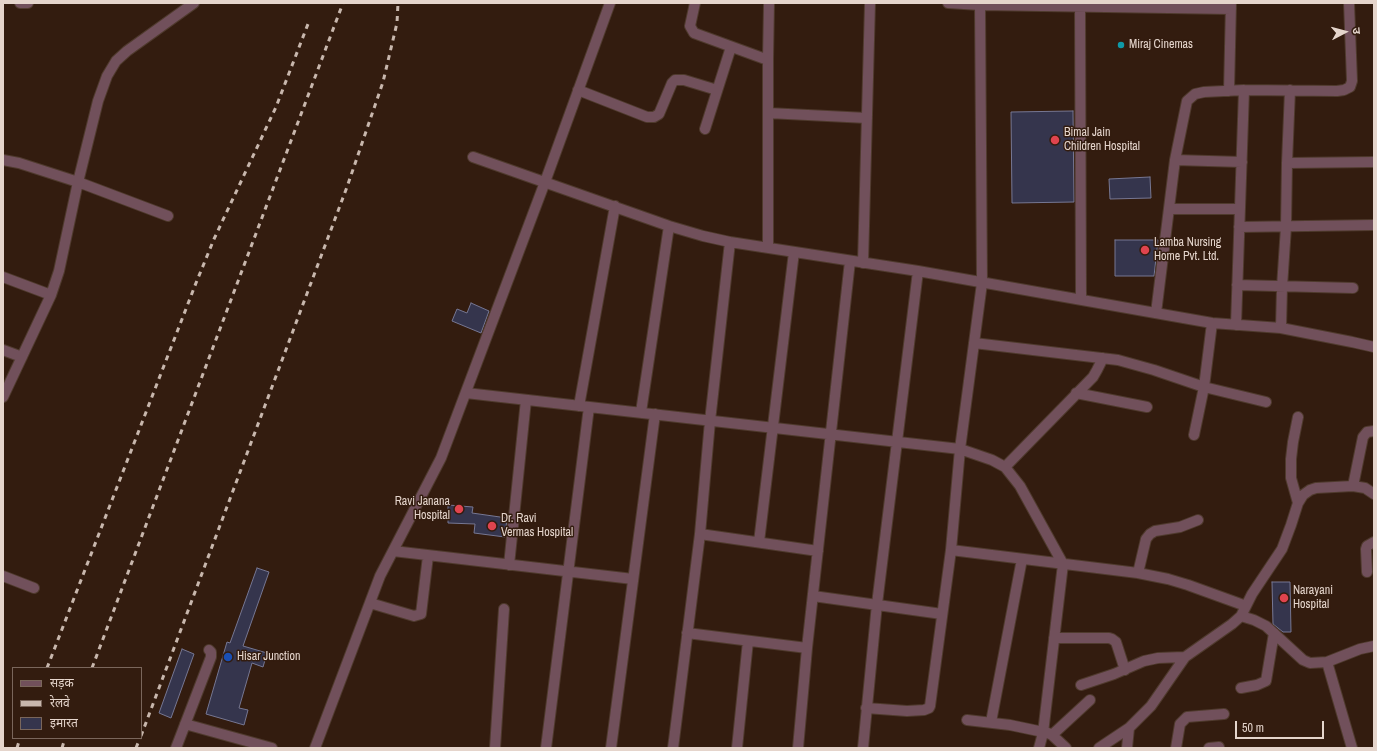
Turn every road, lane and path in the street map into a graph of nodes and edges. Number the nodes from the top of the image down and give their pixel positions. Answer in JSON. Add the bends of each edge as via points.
{"nodes":[{"id":1,"x":20,"y":3,"type":"edge"},
{"id":2,"x":28,"y":3,"type":"edge"},
{"id":3,"x":194,"y":3,"type":"edge"},
{"id":4,"x":610,"y":3,"type":"edge"},
{"id":5,"x":695,"y":3,"type":"edge"},
{"id":6,"x":769,"y":3,"type":"edge"},
{"id":7,"x":870,"y":3,"type":"edge"},
{"id":8,"x":948,"y":3,"type":"edge"},
{"id":9,"x":1349,"y":3,"type":"edge"},
{"id":10,"x":980,"y":5,"type":"junction"},
{"id":11,"x":1080,"y":5,"type":"edge"},
{"id":12,"x":1231,"y":6,"type":"edge"},
{"id":13,"x":731,"y":47,"type":"junction"},
{"id":14,"x":768,"y":60,"type":"junction"},
{"id":15,"x":578,"y":90,"type":"junction"},
{"id":16,"x":717,"y":90,"type":"junction"},
{"id":17,"x":1244,"y":90,"type":"junction"},
{"id":18,"x":1290,"y":90,"type":"junction"},
{"id":19,"x":1229,"y":91,"type":"junction"},
{"id":20,"x":768,"y":113,"type":"junction"},
{"id":21,"x":867,"y":118,"type":"junction"},
{"id":22,"x":705,"y":129,"type":"dead end"},
{"id":23,"x":473,"y":157,"type":"dead end"},
{"id":24,"x":3,"y":160,"type":"edge"},
{"id":25,"x":1175,"y":160,"type":"junction"},
{"id":26,"x":1242,"y":162,"type":"junction"},
{"id":27,"x":1374,"y":162,"type":"edge"},
{"id":28,"x":1287,"y":163,"type":"junction"},
{"id":29,"x":78,"y":182,"type":"junction"},
{"id":30,"x":545,"y":182,"type":"junction"},
{"id":31,"x":615,"y":206,"type":"junction"},
{"id":32,"x":1240,"y":209,"type":"junction"},
{"id":33,"x":1168,"y":210,"type":"junction"},
{"id":34,"x":168,"y":216,"type":"dead end"},
{"id":35,"x":1374,"y":225,"type":"edge"},
{"id":36,"x":669,"y":226,"type":"junction"},
{"id":37,"x":1239,"y":227,"type":"junction"},
{"id":38,"x":1286,"y":227,"type":"junction"},
{"id":39,"x":730,"y":242,"type":"junction"},
{"id":40,"x":768,"y":248,"type":"junction"},
{"id":41,"x":794,"y":252,"type":"junction"},
{"id":42,"x":850,"y":261,"type":"junction"},
{"id":43,"x":863,"y":263,"type":"junction"},
{"id":44,"x":918,"y":271,"type":"junction"},
{"id":45,"x":3,"y":277,"type":"edge"},
{"id":46,"x":982,"y":283,"type":"junction"},
{"id":47,"x":1237,"y":285,"type":"junction"},
{"id":48,"x":1282,"y":287,"type":"junction"},
{"id":49,"x":1353,"y":288,"type":"dead end"},
{"id":50,"x":51,"y":295,"type":"junction"},
{"id":51,"x":1081,"y":300,"type":"junction"},
{"id":52,"x":1156,"y":313,"type":"junction"},
{"id":53,"x":1212,"y":323,"type":"junction"},
{"id":54,"x":1236,"y":325,"type":"junction"},
{"id":55,"x":1281,"y":328,"type":"junction"},
{"id":56,"x":974,"y":343,"type":"junction"},
{"id":57,"x":1374,"y":347,"type":"edge"},
{"id":58,"x":3,"y":350,"type":"edge"},
{"id":59,"x":22,"y":357,"type":"junction"},
{"id":60,"x":1103,"y":358,"type":"junction"},
{"id":61,"x":1204,"y":387,"type":"junction"},
{"id":62,"x":466,"y":393,"type":"junction"},
{"id":63,"x":1076,"y":393,"type":"junction"},
{"id":64,"x":3,"y":397,"type":"edge"},
{"id":65,"x":526,"y":400,"type":"junction"},
{"id":66,"x":1266,"y":402,"type":"dead end"},
{"id":67,"x":579,"y":406,"type":"junction"},
{"id":68,"x":1147,"y":406,"type":"dead end"},
{"id":69,"x":589,"y":407,"type":"junction"},
{"id":70,"x":641,"y":412,"type":"junction"},
{"id":71,"x":655,"y":414,"type":"junction"},
{"id":72,"x":1298,"y":417,"type":"dead end"},
{"id":73,"x":710,"y":421,"type":"junction"},
{"id":74,"x":773,"y":427,"type":"junction"},
{"id":75,"x":1374,"y":431,"type":"edge"},
{"id":76,"x":831,"y":434,"type":"junction"},
{"id":77,"x":1194,"y":435,"type":"dead end"},
{"id":78,"x":896,"y":441,"type":"junction"},
{"id":79,"x":960,"y":449,"type":"junction"},
{"id":80,"x":1005,"y":467,"type":"junction"},
{"id":81,"x":1353,"y":486,"type":"junction"},
{"id":82,"x":1374,"y":494,"type":"edge"},
{"id":83,"x":1298,"y":503,"type":"junction"},
{"id":84,"x":1198,"y":520,"type":"dead end"},
{"id":85,"x":700,"y":534,"type":"junction"},
{"id":86,"x":759,"y":542,"type":"junction"},
{"id":87,"x":1374,"y":542,"type":"edge"},
{"id":88,"x":951,"y":550,"type":"junction"},
{"id":89,"x":393,"y":551,"type":"junction"},
{"id":90,"x":818,"y":551,"type":"junction"},
{"id":91,"x":428,"y":556,"type":"junction"},
{"id":92,"x":1022,"y":559,"type":"junction"},
{"id":93,"x":1063,"y":564,"type":"junction"},
{"id":94,"x":509,"y":565,"type":"junction"},
{"id":95,"x":568,"y":572,"type":"junction"},
{"id":96,"x":1367,"y":572,"type":"dead end"},
{"id":97,"x":1138,"y":573,"type":"junction"},
{"id":98,"x":3,"y":576,"type":"edge"},
{"id":99,"x":633,"y":578,"type":"junction"},
{"id":100,"x":34,"y":588,"type":"dead end"},
{"id":101,"x":813,"y":596,"type":"junction"},
{"id":102,"x":370,"y":603,"type":"junction"},
{"id":103,"x":877,"y":604,"type":"junction"},
{"id":104,"x":1246,"y":606,"type":"junction"},
{"id":105,"x":504,"y":609,"type":"dead end"},
{"id":106,"x":942,"y":614,"type":"junction"},
{"id":107,"x":1241,"y":616,"type":"junction"},
{"id":108,"x":687,"y":633,"type":"junction"},
{"id":109,"x":1274,"y":633,"type":"junction"},
{"id":110,"x":1054,"y":638,"type":"junction"},
{"id":111,"x":748,"y":641,"type":"junction"},
{"id":112,"x":1374,"y":646,"type":"edge"},
{"id":113,"x":807,"y":648,"type":"junction"},
{"id":114,"x":209,"y":650,"type":"dead end"},
{"id":115,"x":1184,"y":658,"type":"junction"},
{"id":116,"x":1328,"y":662,"type":"junction"},
{"id":117,"x":1125,"y":670,"type":"junction"},
{"id":118,"x":1081,"y":685,"type":"dead end"},
{"id":119,"x":1241,"y":688,"type":"dead end"},
{"id":120,"x":1090,"y":700,"type":"dead end"},
{"id":121,"x":866,"y":708,"type":"junction"},
{"id":122,"x":1224,"y":714,"type":"dead end"},
{"id":123,"x":967,"y":720,"type":"dead end"},
{"id":124,"x":991,"y":722,"type":"junction"},
{"id":125,"x":185,"y":724,"type":"junction"},
{"id":126,"x":1129,"y":728,"type":"junction"},
{"id":127,"x":1047,"y":734,"type":"junction"},
{"id":128,"x":176,"y":748,"type":"edge"},
{"id":129,"x":272,"y":748,"type":"edge"},
{"id":130,"x":315,"y":748,"type":"edge"},
{"id":131,"x":495,"y":748,"type":"edge"},
{"id":132,"x":546,"y":748,"type":"edge"},
{"id":133,"x":611,"y":748,"type":"edge"},
{"id":134,"x":673,"y":748,"type":"edge"},
{"id":135,"x":737,"y":748,"type":"edge"},
{"id":136,"x":798,"y":748,"type":"edge"},
{"id":137,"x":863,"y":748,"type":"edge"},
{"id":138,"x":1039,"y":748,"type":"edge"},
{"id":139,"x":1066,"y":748,"type":"edge"},
{"id":140,"x":1099,"y":748,"type":"edge"},
{"id":141,"x":1127,"y":748,"type":"edge"},
{"id":142,"x":1176,"y":748,"type":"edge"},
{"id":143,"x":1352,"y":748,"type":"edge"}],
"edges":[{"from":1,"to":2,"type":"street"},
{"from":3,"to":29,"type":"street","via":[[116,61],[107,76],[98,101]]},
{"from":4,"to":15,"type":"street"},
{"from":5,"to":13,"type":"street","via":[[690,21],[694,33]]},
{"from":6,"to":14,"type":"street"},
{"from":7,"to":21,"type":"street"},
{"from":8,"to":10,"type":"street"},
{"from":9,"to":18,"type":"street","via":[[1352,81],[1350,87],[1344,90]]},
{"from":10,"to":11,"type":"street"},
{"from":10,"to":46,"type":"street"},
{"from":11,"to":12,"type":"street"},
{"from":11,"to":51,"type":"street"},
{"from":12,"to":19,"type":"street"},
{"from":13,"to":14,"type":"street"},
{"from":13,"to":16,"type":"street"},
{"from":14,"to":20,"type":"street"},
{"from":15,"to":16,"type":"street","via":[[647,117],[654,117],[659,114],[674,80],[684,80]]},
{"from":15,"to":30,"type":"street"},
{"from":16,"to":22,"type":"street"},
{"from":17,"to":18,"type":"street"},
{"from":17,"to":19,"type":"street"},
{"from":17,"to":26,"type":"street"},
{"from":18,"to":28,"type":"street"},
{"from":19,"to":25,"type":"street","via":[[1195,94],[1187,101]]},
{"from":20,"to":21,"type":"street"},
{"from":20,"to":40,"type":"street"},
{"from":21,"to":43,"type":"street"},
{"from":23,"to":30,"type":"street"},
{"from":24,"to":29,"type":"street"},
{"from":25,"to":26,"type":"street"},
{"from":25,"to":33,"type":"street"},
{"from":26,"to":32,"type":"street"},
{"from":27,"to":28,"type":"street"},
{"from":28,"to":38,"type":"street"},
{"from":29,"to":34,"type":"street"},
{"from":29,"to":50,"type":"street","via":[[59,271]]},
{"from":30,"to":31,"type":"street"},
{"from":30,"to":62,"type":"street"},
{"from":31,"to":36,"type":"street"},
{"from":31,"to":67,"type":"street"},
{"from":32,"to":33,"type":"street"},
{"from":32,"to":37,"type":"street"},
{"from":33,"to":52,"type":"street"},
{"from":35,"to":38,"type":"street"},
{"from":36,"to":39,"type":"street"},
{"from":36,"to":70,"type":"street"},
{"from":37,"to":38,"type":"street"},
{"from":37,"to":47,"type":"street"},
{"from":38,"to":48,"type":"street"},
{"from":39,"to":40,"type":"street"},
{"from":39,"to":73,"type":"street"},
{"from":40,"to":41,"type":"street"},
{"from":41,"to":42,"type":"street"},
{"from":41,"to":74,"type":"street"},
{"from":42,"to":43,"type":"street"},
{"from":42,"to":76,"type":"street"},
{"from":43,"to":44,"type":"street"},
{"from":44,"to":46,"type":"street"},
{"from":44,"to":78,"type":"street"},
{"from":45,"to":50,"type":"street"},
{"from":46,"to":51,"type":"street"},
{"from":46,"to":56,"type":"street"},
{"from":47,"to":48,"type":"street"},
{"from":47,"to":54,"type":"street"},
{"from":48,"to":49,"type":"street"},
{"from":48,"to":55,"type":"street"},
{"from":50,"to":59,"type":"street"},
{"from":51,"to":52,"type":"street"},
{"from":52,"to":53,"type":"street"},
{"from":53,"to":54,"type":"street"},
{"from":53,"to":61,"type":"street"},
{"from":54,"to":55,"type":"street"},
{"from":55,"to":57,"type":"street"},
{"from":56,"to":60,"type":"street"},
{"from":56,"to":79,"type":"street"},
{"from":58,"to":59,"type":"street"},
{"from":59,"to":64,"type":"street"},
{"from":60,"to":61,"type":"street","via":[[1154,370]]},
{"from":60,"to":63,"type":"street","via":[[1092,377]]},
{"from":61,"to":66,"type":"street"},
{"from":61,"to":77,"type":"street"},
{"from":62,"to":65,"type":"street"},
{"from":62,"to":89,"type":"street","via":[[441,458]]},
{"from":63,"to":68,"type":"street"},
{"from":63,"to":80,"type":"street"},
{"from":65,"to":67,"type":"street"},
{"from":65,"to":94,"type":"street"},
{"from":67,"to":69,"type":"street"},
{"from":69,"to":70,"type":"street"},
{"from":69,"to":95,"type":"street"},
{"from":70,"to":71,"type":"street"},
{"from":71,"to":73,"type":"street"},
{"from":71,"to":99,"type":"street"},
{"from":72,"to":83,"type":"street","via":[[1291,459],[1291,478]]},
{"from":73,"to":74,"type":"street"},
{"from":73,"to":85,"type":"street"},
{"from":74,"to":76,"type":"street"},
{"from":74,"to":86,"type":"street"},
{"from":75,"to":81,"type":"street","via":[[1363,436]]},
{"from":76,"to":78,"type":"street"},
{"from":76,"to":90,"type":"street"},
{"from":78,"to":79,"type":"street"},
{"from":78,"to":103,"type":"street"},
{"from":79,"to":80,"type":"street"},
{"from":79,"to":88,"type":"street"},
{"from":80,"to":93,"type":"street","via":[[1020,486]]},
{"from":81,"to":82,"type":"street","via":[[1365,488]]},
{"from":81,"to":83,"type":"street","via":[[1316,488],[1303,495]]},
{"from":83,"to":104,"type":"street","via":[[1282,549]]},
{"from":84,"to":97,"type":"street","via":[[1150,534],[1146,538]]},
{"from":85,"to":86,"type":"street"},
{"from":85,"to":108,"type":"street"},
{"from":86,"to":90,"type":"street"},
{"from":87,"to":96,"type":"street","via":[[1366,549]]},
{"from":88,"to":92,"type":"street"},
{"from":88,"to":106,"type":"street"},
{"from":89,"to":91,"type":"street"},
{"from":89,"to":102,"type":"street"},
{"from":90,"to":101,"type":"street"},
{"from":91,"to":94,"type":"street"},
{"from":91,"to":102,"type":"street","via":[[421,614],[414,616]]},
{"from":92,"to":93,"type":"street"},
{"from":92,"to":124,"type":"street"},
{"from":93,"to":97,"type":"street"},
{"from":93,"to":110,"type":"street"},
{"from":94,"to":95,"type":"street"},
{"from":95,"to":99,"type":"street"},
{"from":95,"to":132,"type":"street"},
{"from":97,"to":104,"type":"street","via":[[1175,581]]},
{"from":98,"to":100,"type":"street"},
{"from":99,"to":133,"type":"street"},
{"from":101,"to":103,"type":"street"},
{"from":101,"to":113,"type":"street"},
{"from":102,"to":130,"type":"street"},
{"from":103,"to":106,"type":"street"},
{"from":103,"to":121,"type":"street"},
{"from":104,"to":107,"type":"street"},
{"from":105,"to":131,"type":"street"},
{"from":106,"to":121,"type":"street","via":[[929,708],[918,711]]},
{"from":107,"to":109,"type":"street","via":[[1266,626]]},
{"from":107,"to":115,"type":"street"},
{"from":108,"to":111,"type":"street"},
{"from":108,"to":134,"type":"street"},
{"from":109,"to":116,"type":"street","via":[[1303,660],[1310,663]]},
{"from":109,"to":119,"type":"street","via":[[1266,681]]},
{"from":110,"to":117,"type":"street","via":[[1112,639],[1116,642]]},
{"from":110,"to":127,"type":"street"},
{"from":111,"to":113,"type":"street"},
{"from":111,"to":135,"type":"street"},
{"from":112,"to":116,"type":"street"},
{"from":113,"to":136,"type":"street"},
{"from":114,"to":125,"type":"street","via":[[210,656]]},
{"from":115,"to":117,"type":"street","via":[[1158,658]]},
{"from":115,"to":126,"type":"street","via":[[1150,706]]},
{"from":116,"to":143,"type":"street"},
{"from":117,"to":118,"type":"street"},
{"from":120,"to":127,"type":"street"},
{"from":121,"to":137,"type":"street"},
{"from":122,"to":142,"type":"street","via":[[1187,718],[1180,724]]},
{"from":123,"to":124,"type":"street"},
{"from":124,"to":127,"type":"street"},
{"from":125,"to":128,"type":"street"},
{"from":125,"to":129,"type":"street"},
{"from":126,"to":140,"type":"street"},
{"from":126,"to":141,"type":"street"},
{"from":127,"to":138,"type":"street"},
{"from":127,"to":139,"type":"street"}]}
